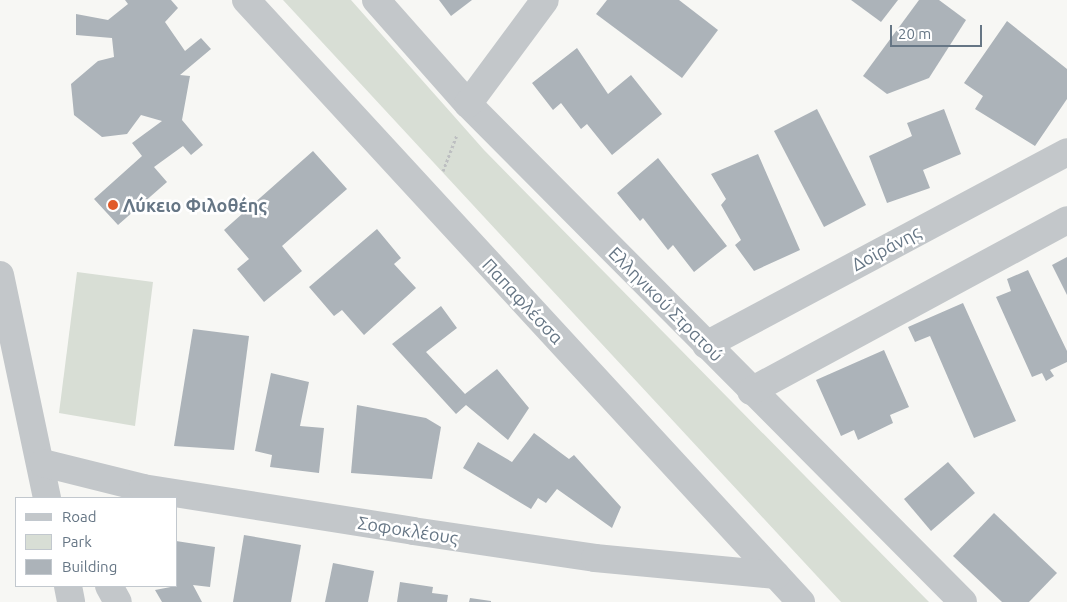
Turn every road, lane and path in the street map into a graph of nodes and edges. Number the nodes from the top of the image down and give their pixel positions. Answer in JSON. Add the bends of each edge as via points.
{"nodes":[{"id":1,"x":246,"y":0,"type":"edge"},
{"id":2,"x":376,"y":0,"type":"edge"},
{"id":3,"x":544,"y":0,"type":"edge"},
{"id":4,"x":468,"y":104,"type":"junction"},
{"id":5,"x":1067,"y":152,"type":"edge"},
{"id":6,"x":431,"y":202,"type":"junction"},
{"id":7,"x":1067,"y":220,"type":"edge"},
{"id":8,"x":0,"y":276,"type":"edge"},
{"id":9,"x":706,"y":345,"type":"junction"},
{"id":10,"x":751,"y":391,"type":"junction"},
{"id":11,"x":43,"y":463,"type":"junction"},
{"id":12,"x":47,"y":497,"type":"edge"},
{"id":13,"x":58,"y":497,"type":"edge"},
{"id":14,"x":776,"y":575,"type":"junction"},
{"id":15,"x":68,"y":587,"type":"edge"},
{"id":16,"x":110,"y":587,"type":"edge"},
{"id":17,"x":71,"y":602,"type":"edge"},
{"id":18,"x":118,"y":602,"type":"edge"},
{"id":19,"x":801,"y":602,"type":"edge"},
{"id":20,"x":963,"y":602,"type":"edge"}],
"edges":[{"from":1,"to":6,"type":"street","name":"Παπαφλέσσα"},
{"from":2,"to":4,"type":"street","name":"Ελληνικού Στρατού"},
{"from":3,"to":4,"type":"street"},
{"from":4,"to":6,"type":"path"},
{"from":4,"to":9,"type":"street","name":"Ελληνικού Στρατού"},
{"from":5,"to":9,"type":"street","name":"Δοϊράνης"},
{"from":6,"to":14,"type":"street","name":"Παπαφλέσσα"},
{"from":7,"to":10,"type":"street"},
{"from":8,"to":11,"type":"street"},
{"from":9,"to":10,"type":"street","name":"Ελληνικού Στρατού"},
{"from":10,"to":20,"type":"street","name":"Ελληνικού Στρατού"},
{"from":11,"to":12,"type":"street"},
{"from":11,"to":13,"type":"street"},
{"from":11,"to":14,"type":"street","name":"Σοφοκλέους","via":[[143,488],[413,531],[595,558]]},
{"from":14,"to":19,"type":"street","name":"Παπαφλέσσα"},
{"from":15,"to":17,"type":"street"},
{"from":16,"to":18,"type":"street"}]}
